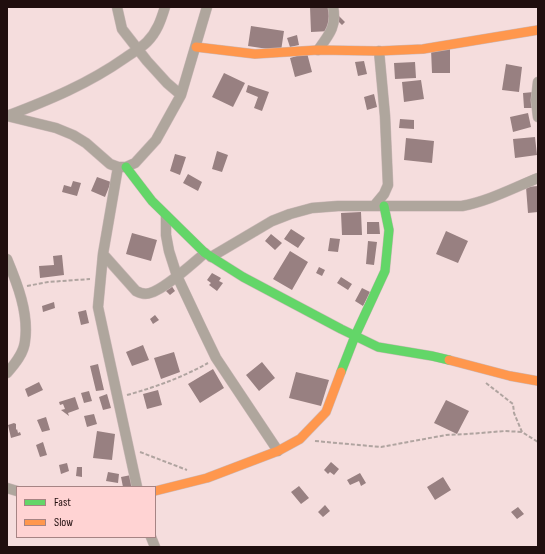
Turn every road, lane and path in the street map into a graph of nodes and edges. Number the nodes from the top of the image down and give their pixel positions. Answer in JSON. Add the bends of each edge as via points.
{"nodes":[{"id":1,"x":117,"y":7,"type":"edge"},
{"id":2,"x":165,"y":7,"type":"edge"},
{"id":3,"x":207,"y":7,"type":"edge"},
{"id":4,"x":333,"y":7,"type":"edge"},
{"id":5,"x":538,"y":30,"type":"edge"},
{"id":6,"x":196,"y":47,"type":"junction"},
{"id":7,"x":138,"y":49,"type":"junction"},
{"id":8,"x":318,"y":50,"type":"junction"},
{"id":9,"x":379,"y":52,"type":"junction"},
{"id":10,"x":538,"y":82,"type":"edge"},
{"id":11,"x":181,"y":95,"type":"junction"},
{"id":12,"x":538,"y":117,"type":"edge"},
{"id":13,"x":122,"y":167,"type":"junction"},
{"id":14,"x":538,"y":178,"type":"edge"},
{"id":15,"x":379,"y":206,"type":"junction"},
{"id":16,"x":166,"y":216,"type":"junction"},
{"id":17,"x":103,"y":254,"type":"junction"},
{"id":18,"x":208,"y":255,"type":"junction"},
{"id":19,"x":7,"y":259,"type":"edge"},
{"id":20,"x":177,"y":276,"type":"junction"},
{"id":21,"x":101,"y":278,"type":"junction"},
{"id":22,"x":18,"y":288,"type":"junction"},
{"id":23,"x":355,"y":336,"type":"junction"},
{"id":24,"x":216,"y":358,"type":"junction"},
{"id":25,"x":7,"y":373,"type":"edge"},
{"id":26,"x":538,"y":381,"type":"edge"},
{"id":27,"x":486,"y":383,"type":"dead end"},
{"id":28,"x":116,"y":398,"type":"junction"},
{"id":29,"x":522,"y":432,"type":"junction"},
{"id":30,"x":300,"y":439,"type":"junction"},
{"id":31,"x":538,"y":442,"type":"edge"},
{"id":32,"x":128,"y":447,"type":"junction"},
{"id":33,"x":278,"y":451,"type":"junction"},
{"id":34,"x":207,"y":478,"type":"junction"},
{"id":35,"x":137,"y":486,"type":"edge"},
{"id":36,"x":156,"y":491,"type":"edge"}],
"edges":[{"from":1,"to":7,"type":"street","via":[[122,30]]},
{"from":2,"to":7,"type":"street","via":[[158,26],[148,42]]},
{"from":3,"to":6,"type":"street"},
{"from":4,"to":8,"type":"street","via":[[335,17],[331,32]]},
{"from":5,"to":9,"type":"street","via":[[423,49]]},
{"from":6,"to":8,"type":"street","via":[[255,54]]},
{"from":6,"to":11,"type":"street"},
{"from":7,"to":11,"type":"street","via":[[167,83]]},
{"from":7,"to":13,"type":"street","via":[[77,87],[7,116],[56,128],[73,135],[110,164]]},
{"from":8,"to":9,"type":"street"},
{"from":9,"to":15,"type":"street","via":[[388,185]]},
{"from":10,"to":12,"type":"street"},
{"from":11,"to":13,"type":"street","via":[[156,140],[135,163]]},
{"from":13,"to":16,"type":"street"},
{"from":13,"to":17,"type":"street"},
{"from":14,"to":15,"type":"street","via":[[494,197],[462,206]]},
{"from":15,"to":18,"type":"street","via":[[312,208],[290,214]]},
{"from":15,"to":23,"type":"street","via":[[389,230],[385,271]]},
{"from":16,"to":18,"type":"street"},
{"from":16,"to":20,"type":"street","via":[[166,235]]},
{"from":17,"to":20,"type":"street","via":[[136,291],[142,294],[150,294]]},
{"from":17,"to":21,"type":"street"},
{"from":18,"to":20,"type":"street"},
{"from":18,"to":23,"type":"street","via":[[243,277]]},
{"from":19,"to":22,"type":"street"},
{"from":20,"to":24,"type":"street"},
{"from":21,"to":22,"type":"path","via":[[54,281]]},
{"from":21,"to":28,"type":"street","via":[[98,307]]},
{"from":22,"to":25,"type":"street","via":[[25,319],[26,342],[20,357]]},
{"from":23,"to":26,"type":"street","via":[[378,347],[432,356]]},
{"from":23,"to":30,"type":"street","via":[[326,412]]},
{"from":24,"to":28,"type":"path","via":[[190,373]]},
{"from":24,"to":33,"type":"street"},
{"from":27,"to":29,"type":"path","via":[[513,404]]},
{"from":28,"to":32,"type":"street"},
{"from":29,"to":30,"type":"path","via":[[446,435],[380,447]]},
{"from":29,"to":31,"type":"path"},
{"from":30,"to":33,"type":"street"},
{"from":32,"to":34,"type":"path"},
{"from":32,"to":35,"type":"street"},
{"from":33,"to":34,"type":"street"},
{"from":34,"to":36,"type":"street"}]}
